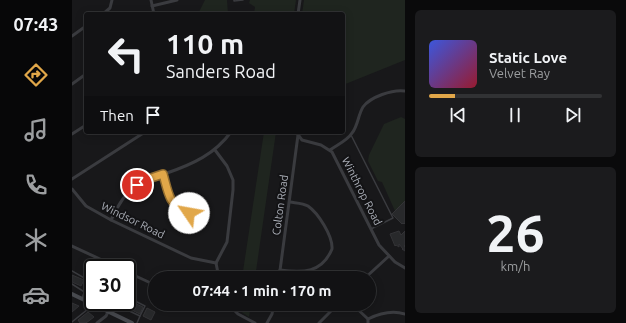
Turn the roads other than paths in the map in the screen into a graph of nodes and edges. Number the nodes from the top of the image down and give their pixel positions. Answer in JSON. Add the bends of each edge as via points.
{"nodes":[{"id":1,"x":112,"y":0,"type":"edge"},
{"id":2,"x":151,"y":0,"type":"edge"},
{"id":3,"x":176,"y":0,"type":"edge"},
{"id":4,"x":234,"y":0,"type":"edge"},
{"id":5,"x":243,"y":0,"type":"edge"},
{"id":6,"x":300,"y":0,"type":"edge"},
{"id":7,"x":152,"y":6,"type":"junction"},
{"id":8,"x":105,"y":12,"type":"edge"},
{"id":9,"x":154,"y":12,"type":"edge"},
{"id":10,"x":298,"y":12,"type":"edge"},
{"id":11,"x":84,"y":27,"type":"edge"},
{"id":12,"x":72,"y":36,"type":"edge"},
{"id":13,"x":84,"y":75,"type":"edge"},
{"id":14,"x":72,"y":84,"type":"edge"},
{"id":15,"x":405,"y":91,"type":"edge"},
{"id":16,"x":84,"y":126,"type":"edge"},
{"id":17,"x":72,"y":134,"type":"edge"},
{"id":18,"x":142,"y":134,"type":"edge"},
{"id":19,"x":229,"y":134,"type":"edge"},
{"id":20,"x":297,"y":134,"type":"edge"},
{"id":21,"x":350,"y":135,"type":"junction"},
{"id":22,"x":215,"y":150,"type":"junction"},
{"id":23,"x":330,"y":150,"type":"junction"},
{"id":24,"x":163,"y":174,"type":"junction"},
{"id":25,"x":72,"y":179,"type":"edge"},
{"id":26,"x":72,"y":190,"type":"edge"},
{"id":27,"x":290,"y":202,"type":"junction"},
{"id":28,"x":185,"y":209,"type":"dead end"},
{"id":29,"x":110,"y":220,"type":"junction"},
{"id":30,"x":371,"y":229,"type":"junction"},
{"id":31,"x":72,"y":246,"type":"edge"},
{"id":32,"x":389,"y":256,"type":"junction"},
{"id":33,"x":100,"y":259,"type":"edge"},
{"id":34,"x":216,"y":263,"type":"junction"},
{"id":35,"x":405,"y":268,"type":"edge"},
{"id":36,"x":280,"y":270,"type":"joint"},
{"id":37,"x":72,"y":271,"type":"edge"},
{"id":38,"x":218,"y":271,"type":"edge"},
{"id":39,"x":373,"y":271,"type":"edge"},
{"id":40,"x":136,"y":276,"type":"edge"},
{"id":41,"x":84,"y":277,"type":"edge"},
{"id":42,"x":148,"y":282,"type":"edge"},
{"id":43,"x":72,"y":284,"type":"edge"},
{"id":44,"x":84,"y":291,"type":"edge"},
{"id":45,"x":72,"y":295,"type":"edge"},
{"id":46,"x":83,"y":300,"type":"edge"},
{"id":47,"x":136,"y":302,"type":"edge"},
{"id":48,"x":84,"y":311,"type":"edge"},
{"id":49,"x":129,"y":311,"type":"edge"},
{"id":50,"x":235,"y":311,"type":"edge"},
{"id":51,"x":273,"y":311,"type":"edge"},
{"id":52,"x":331,"y":311,"type":"edge"},
{"id":53,"x":359,"y":311,"type":"edge"},
{"id":54,"x":108,"y":312,"type":"joint"},
{"id":55,"x":405,"y":314,"type":"edge"},
{"id":56,"x":140,"y":316,"type":"junction"},
{"id":57,"x":368,"y":321,"type":"edge"},
{"id":58,"x":72,"y":322,"type":"edge"},
{"id":59,"x":98,"y":323,"type":"edge"},
{"id":60,"x":132,"y":323,"type":"edge"},
{"id":61,"x":137,"y":323,"type":"edge"},
{"id":62,"x":255,"y":323,"type":"edge"},
{"id":63,"x":267,"y":323,"type":"edge"},
{"id":64,"x":319,"y":323,"type":"edge"}],
"edges":[{"from":1,"to":8,"type":"street","via":[[110,8]]},
{"from":2,"to":7,"type":"street"},
{"from":3,"to":7,"type":"street"},
{"from":4,"to":5,"type":"lane"},
{"from":6,"to":10,"type":"street"},
{"from":7,"to":9,"type":"street"},
{"from":11,"to":12,"type":"street"},
{"from":13,"to":14,"type":"street"},
{"from":15,"to":21,"type":"street","via":[[390,92],[368,102]]},
{"from":16,"to":17,"type":"street"},
{"from":18,"to":25,"type":"street"},
{"from":19,"to":22,"type":"street"},
{"from":20,"to":23,"type":"street","name":"Winthrop Road","via":[[302,140]]},
{"from":20,"to":27,"type":"street","name":"Colton Road"},
{"from":21,"to":23,"type":"street"},
{"from":21,"to":30,"type":"lane","via":[[393,218]]},
{"from":22,"to":24,"type":"street","via":[[190,164]]},
{"from":22,"to":34,"type":"street","via":[[227,166],[234,190],[227,242]]},
{"from":23,"to":30,"type":"street","name":"Winthrop Road"},
{"from":24,"to":28,"type":"street","via":[[171,200],[180,209]]},
{"from":24,"to":29,"type":"street","via":[[137,185],[121,201]]},
{"from":26,"to":29,"type":"street","name":"Windsor Road","via":[[86,206]]},
{"from":27,"to":36,"type":"street","name":"Colton Road"},
{"from":27,"to":36,"type":"street","via":[[303,204],[316,212],[330,236],[332,249],[324,261],[313,269],[304,272]]},
{"from":29,"to":34,"type":"street","name":"Windsor Road","via":[[191,258]]},
{"from":30,"to":32,"type":"street","name":"Winthrop Road","via":[[379,245]]},
{"from":31,"to":33,"type":"street"},
{"from":32,"to":35,"type":"street","name":"Winthrop Road"},
{"from":32,"to":39,"type":"street"},
{"from":34,"to":38,"type":"street"},
{"from":37,"to":41,"type":"lane"},
{"from":40,"to":42,"type":"street"},
{"from":43,"to":44,"type":"lane"},
{"from":45,"to":46,"type":"main road"},
{"from":47,"to":56,"type":"lane","via":[[145,306]]},
{"from":48,"to":58,"type":"lane"},
{"from":49,"to":56,"type":"lane"},
{"from":50,"to":62,"type":"street"},
{"from":51,"to":63,"type":"street"},
{"from":52,"to":64,"type":"street"},
{"from":53,"to":57,"type":"street"},
{"from":54,"to":59,"type":"street"},
{"from":54,"to":60,"type":"main road"},
{"from":55,"to":57,"type":"street","via":[[386,312]]},
{"from":56,"to":61,"type":"lane"}]}
